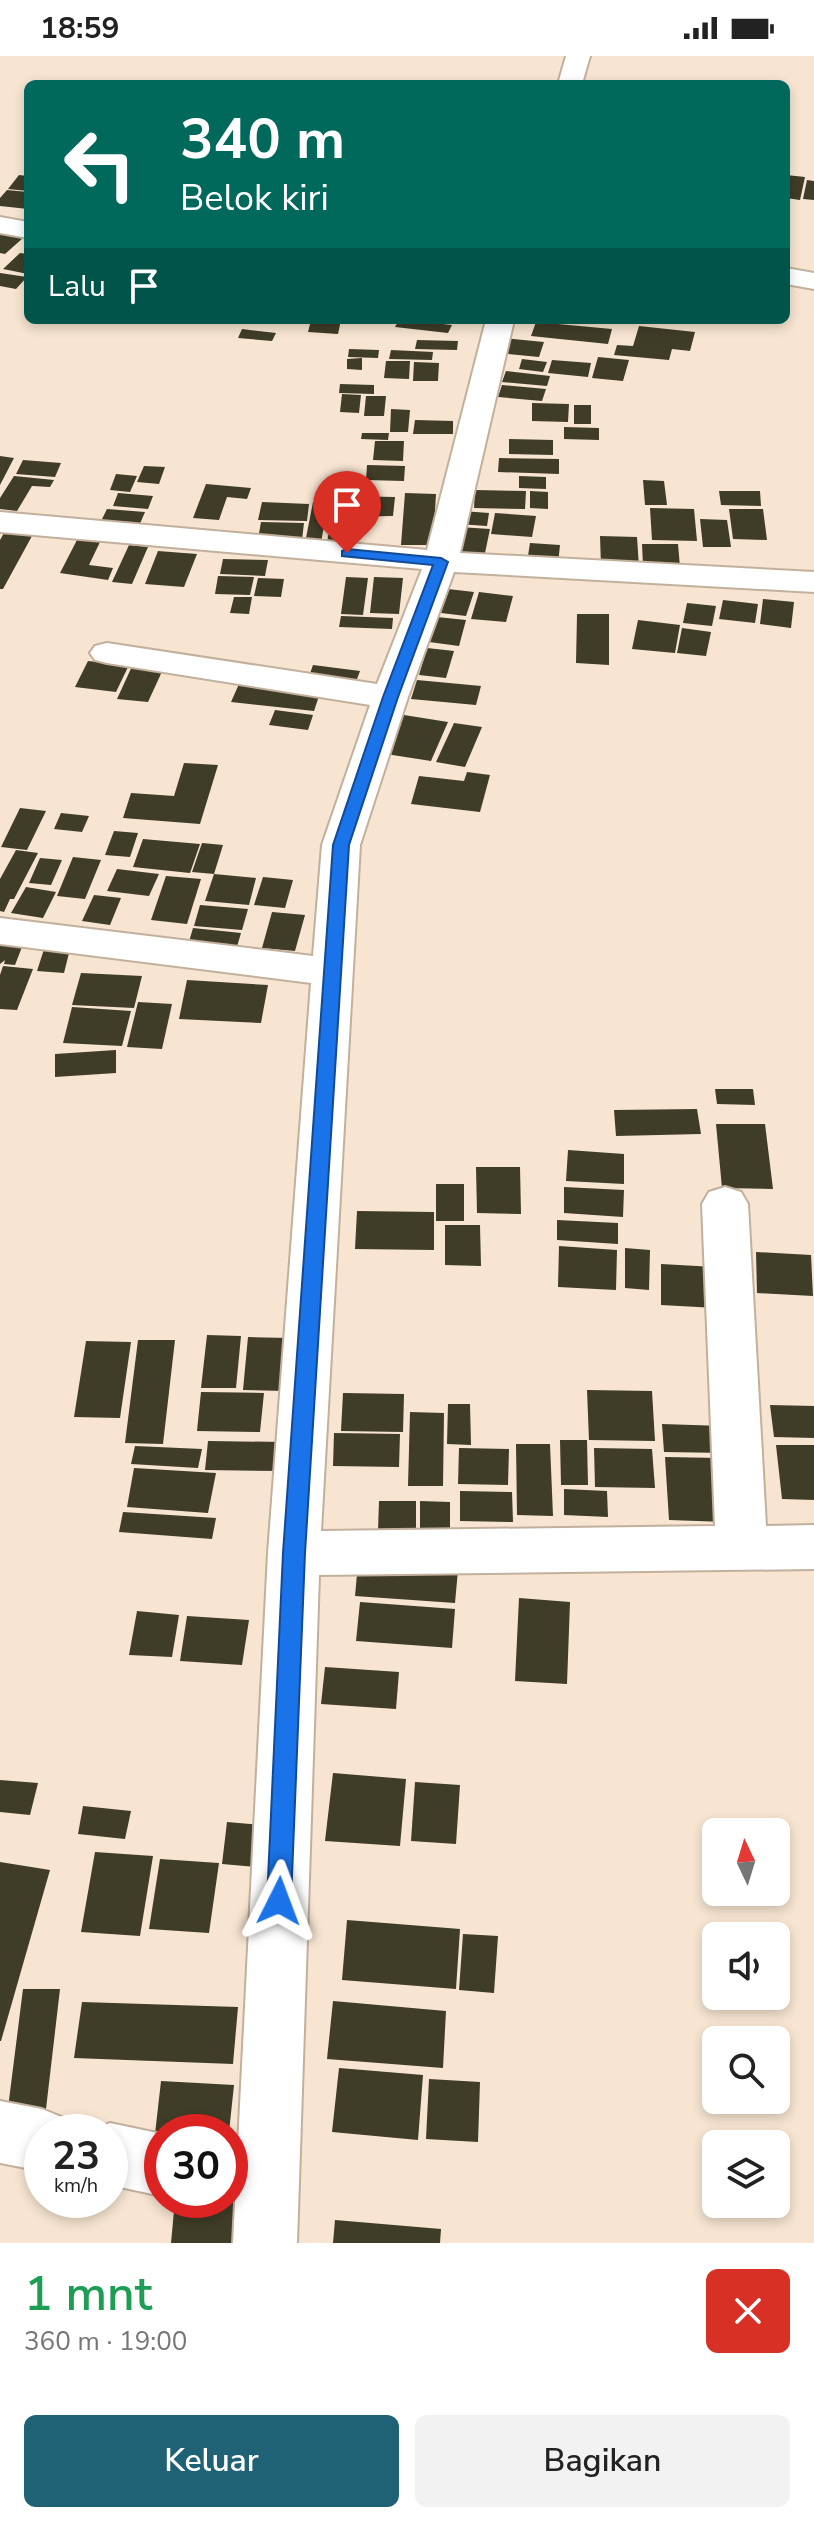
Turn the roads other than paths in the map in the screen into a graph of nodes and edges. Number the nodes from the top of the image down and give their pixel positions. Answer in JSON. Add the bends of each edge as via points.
{"nodes":[{"id":1,"x":578,"y":56,"type":"edge"},
{"id":2,"x":571,"y":80,"type":"edge"},
{"id":3,"x":0,"y":225,"type":"edge"},
{"id":4,"x":24,"y":229,"type":"edge"},
{"id":5,"x":790,"y":277,"type":"edge"},
{"id":6,"x":814,"y":281,"type":"edge"},
{"id":7,"x":499,"y":324,"type":"edge"},
{"id":8,"x":0,"y":522,"type":"edge"},
{"id":9,"x":441,"y":562,"type":"junction"},
{"id":10,"x":814,"y":582,"type":"edge"},
{"id":11,"x":107,"y":653,"type":"dead end"},
{"id":12,"x":390,"y":697,"type":"junction"},
{"id":13,"x":0,"y":931,"type":"edge"},
{"id":14,"x":330,"y":972,"type":"junction"},
{"id":15,"x":725,"y":1204,"type":"dead end"},
{"id":16,"x":814,"y":1547,"type":"edge"},
{"id":17,"x":742,"y":1548,"type":"junction"},
{"id":18,"x":294,"y":1553,"type":"junction"},
{"id":19,"x":0,"y":2132,"type":"edge"},
{"id":20,"x":24,"y":2137,"type":"edge"},
{"id":21,"x":254,"y":2202,"type":"edge"}],
"edges":[{"from":1,"to":2,"type":"street"},
{"from":3,"to":4,"type":"street"},
{"from":5,"to":6,"type":"street"},
{"from":7,"to":9,"type":"street"},
{"from":8,"to":9,"type":"street"},
{"from":9,"to":10,"type":"street"},
{"from":9,"to":12,"type":"street"},
{"from":11,"to":12,"type":"street"},
{"from":12,"to":14,"type":"street","via":[[341,845]]},
{"from":13,"to":14,"type":"street"},
{"from":14,"to":18,"type":"street"},
{"from":15,"to":17,"type":"street"},
{"from":16,"to":17,"type":"street"},
{"from":17,"to":18,"type":"street"},
{"from":18,"to":21,"type":"street"},
{"from":19,"to":20,"type":"street"}]}
